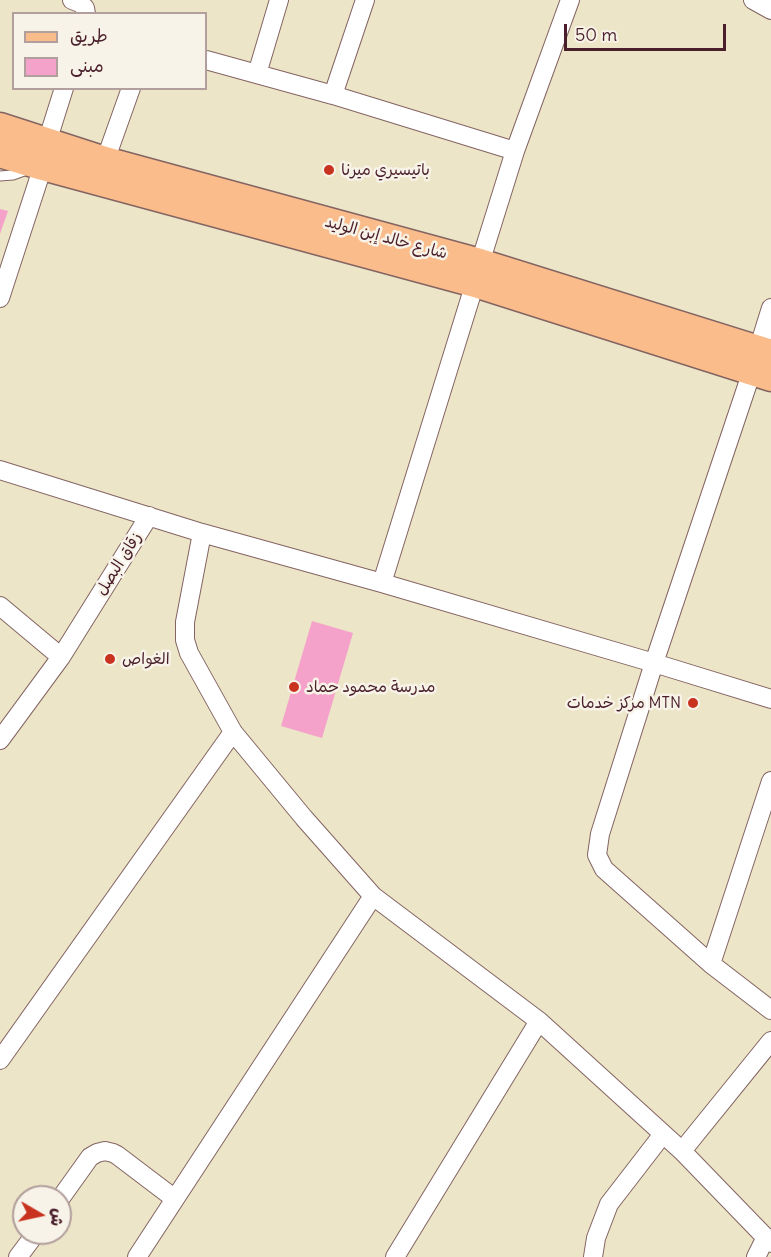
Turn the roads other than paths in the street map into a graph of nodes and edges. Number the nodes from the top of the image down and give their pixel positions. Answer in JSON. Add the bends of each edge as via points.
{"nodes":[{"id":1,"x":72,"y":0,"type":"edge"},
{"id":2,"x":279,"y":0,"type":"edge"},
{"id":3,"x":365,"y":0,"type":"edge"},
{"id":4,"x":570,"y":0,"type":"edge"},
{"id":5,"x":753,"y":0,"type":"edge"},
{"id":6,"x":771,"y":10,"type":"edge"},
{"id":7,"x":86,"y":12,"type":"edge"},
{"id":8,"x":207,"y":60,"type":"edge"},
{"id":9,"x":257,"y":74,"type":"junction"},
{"id":10,"x":63,"y":90,"type":"edge"},
{"id":11,"x":130,"y":90,"type":"edge"},
{"id":12,"x":333,"y":95,"type":"junction"},
{"id":13,"x":0,"y":127,"type":"edge"},
{"id":14,"x":515,"y":151,"type":"junction"},
{"id":15,"x":0,"y":153,"type":"edge"},
{"id":16,"x":41,"y":157,"type":"junction"},
{"id":17,"x":105,"y":161,"type":"junction"},
{"id":18,"x":0,"y":176,"type":"edge"},
{"id":19,"x":477,"y":273,"type":"junction"},
{"id":20,"x":0,"y":298,"type":"edge"},
{"id":21,"x":771,"y":308,"type":"edge"},
{"id":22,"x":763,"y":363,"type":"edge"},
{"id":23,"x":0,"y":470,"type":"edge"},
{"id":24,"x":149,"y":516,"type":"junction"},
{"id":25,"x":202,"y":533,"type":"junction"},
{"id":26,"x":382,"y":583,"type":"junction"},
{"id":27,"x":0,"y":606,"type":"edge"},
{"id":28,"x":61,"y":657,"type":"junction"},
{"id":29,"x":654,"y":663,"type":"junction"},
{"id":30,"x":771,"y":699,"type":"edge"},
{"id":31,"x":4,"y":728,"type":"edge"},
{"id":32,"x":233,"y":732,"type":"junction"},
{"id":33,"x":771,"y":781,"type":"edge"},
{"id":34,"x":373,"y":896,"type":"junction"},
{"id":35,"x":711,"y":964,"type":"junction"},
{"id":36,"x":771,"y":1010,"type":"edge"},
{"id":37,"x":539,"y":1021,"type":"junction"},
{"id":38,"x":771,"y":1041,"type":"edge"},
{"id":39,"x":0,"y":1060,"type":"edge"},
{"id":40,"x":663,"y":1134,"type":"junction"},
{"id":41,"x":682,"y":1151,"type":"junction"},
{"id":42,"x":70,"y":1185,"type":"edge"},
{"id":43,"x":174,"y":1199,"type":"junction"},
{"id":44,"x":768,"y":1240,"type":"edge"},
{"id":45,"x":137,"y":1257,"type":"edge"},
{"id":46,"x":395,"y":1257,"type":"edge"},
{"id":47,"x":593,"y":1257,"type":"edge"},
{"id":48,"x":756,"y":1257,"type":"edge"}],
"edges":[{"from":1,"to":7,"type":"street","via":[[80,3]]},
{"from":2,"to":9,"type":"street"},
{"from":3,"to":12,"type":"street"},
{"from":4,"to":14,"type":"street"},
{"from":5,"to":6,"type":"street"},
{"from":8,"to":9,"type":"street"},
{"from":9,"to":12,"type":"street"},
{"from":10,"to":16,"type":"street"},
{"from":11,"to":17,"type":"street"},
{"from":12,"to":14,"type":"street"},
{"from":13,"to":16,"type":"main road","name":"شارع خالد إبن الوليد"},
{"from":14,"to":19,"type":"street"},
{"from":15,"to":16,"type":"main road","name":"شارع خالد إبن الوليد"},
{"from":16,"to":17,"type":"main road","name":"شارع خالد إبن الوليد"},
{"from":16,"to":18,"type":"lane","via":[[24,171]]},
{"from":16,"to":19,"type":"main road","name":"شارع خالد إبن الوليد"},
{"from":16,"to":20,"type":"street"},
{"from":17,"to":19,"type":"main road","name":"شارع خالد إبن الوليد"},
{"from":19,"to":22,"type":"main road","name":"شارع خالد إبن الوليد"},
{"from":19,"to":26,"type":"street"},
{"from":21,"to":22,"type":"street"},
{"from":22,"to":29,"type":"street"},
{"from":23,"to":24,"type":"street","name":"زقاق البصل"},
{"from":24,"to":25,"type":"street"},
{"from":24,"to":28,"type":"street","name":"زقاق البصل"},
{"from":25,"to":26,"type":"street"},
{"from":25,"to":32,"type":"street","via":[[185,640]]},
{"from":26,"to":29,"type":"street"},
{"from":27,"to":28,"type":"street"},
{"from":28,"to":31,"type":"street","name":"زقاق البصل"},
{"from":29,"to":30,"type":"street"},
{"from":29,"to":35,"type":"street","via":[[600,834],[597,855],[604,870]]},
{"from":32,"to":34,"type":"street"},
{"from":32,"to":39,"type":"street"},
{"from":33,"to":35,"type":"street"},
{"from":34,"to":37,"type":"street"},
{"from":34,"to":43,"type":"street"},
{"from":35,"to":36,"type":"street"},
{"from":37,"to":40,"type":"street"},
{"from":37,"to":46,"type":"street"},
{"from":38,"to":41,"type":"street"},
{"from":40,"to":41,"type":"street"},
{"from":40,"to":47,"type":"street","via":[[609,1204]]},
{"from":41,"to":44,"type":"street"},
{"from":42,"to":43,"type":"street","via":[[90,1157],[105,1151],[117,1155]]},
{"from":43,"to":45,"type":"street"},
{"from":44,"to":48,"type":"street"}]}
